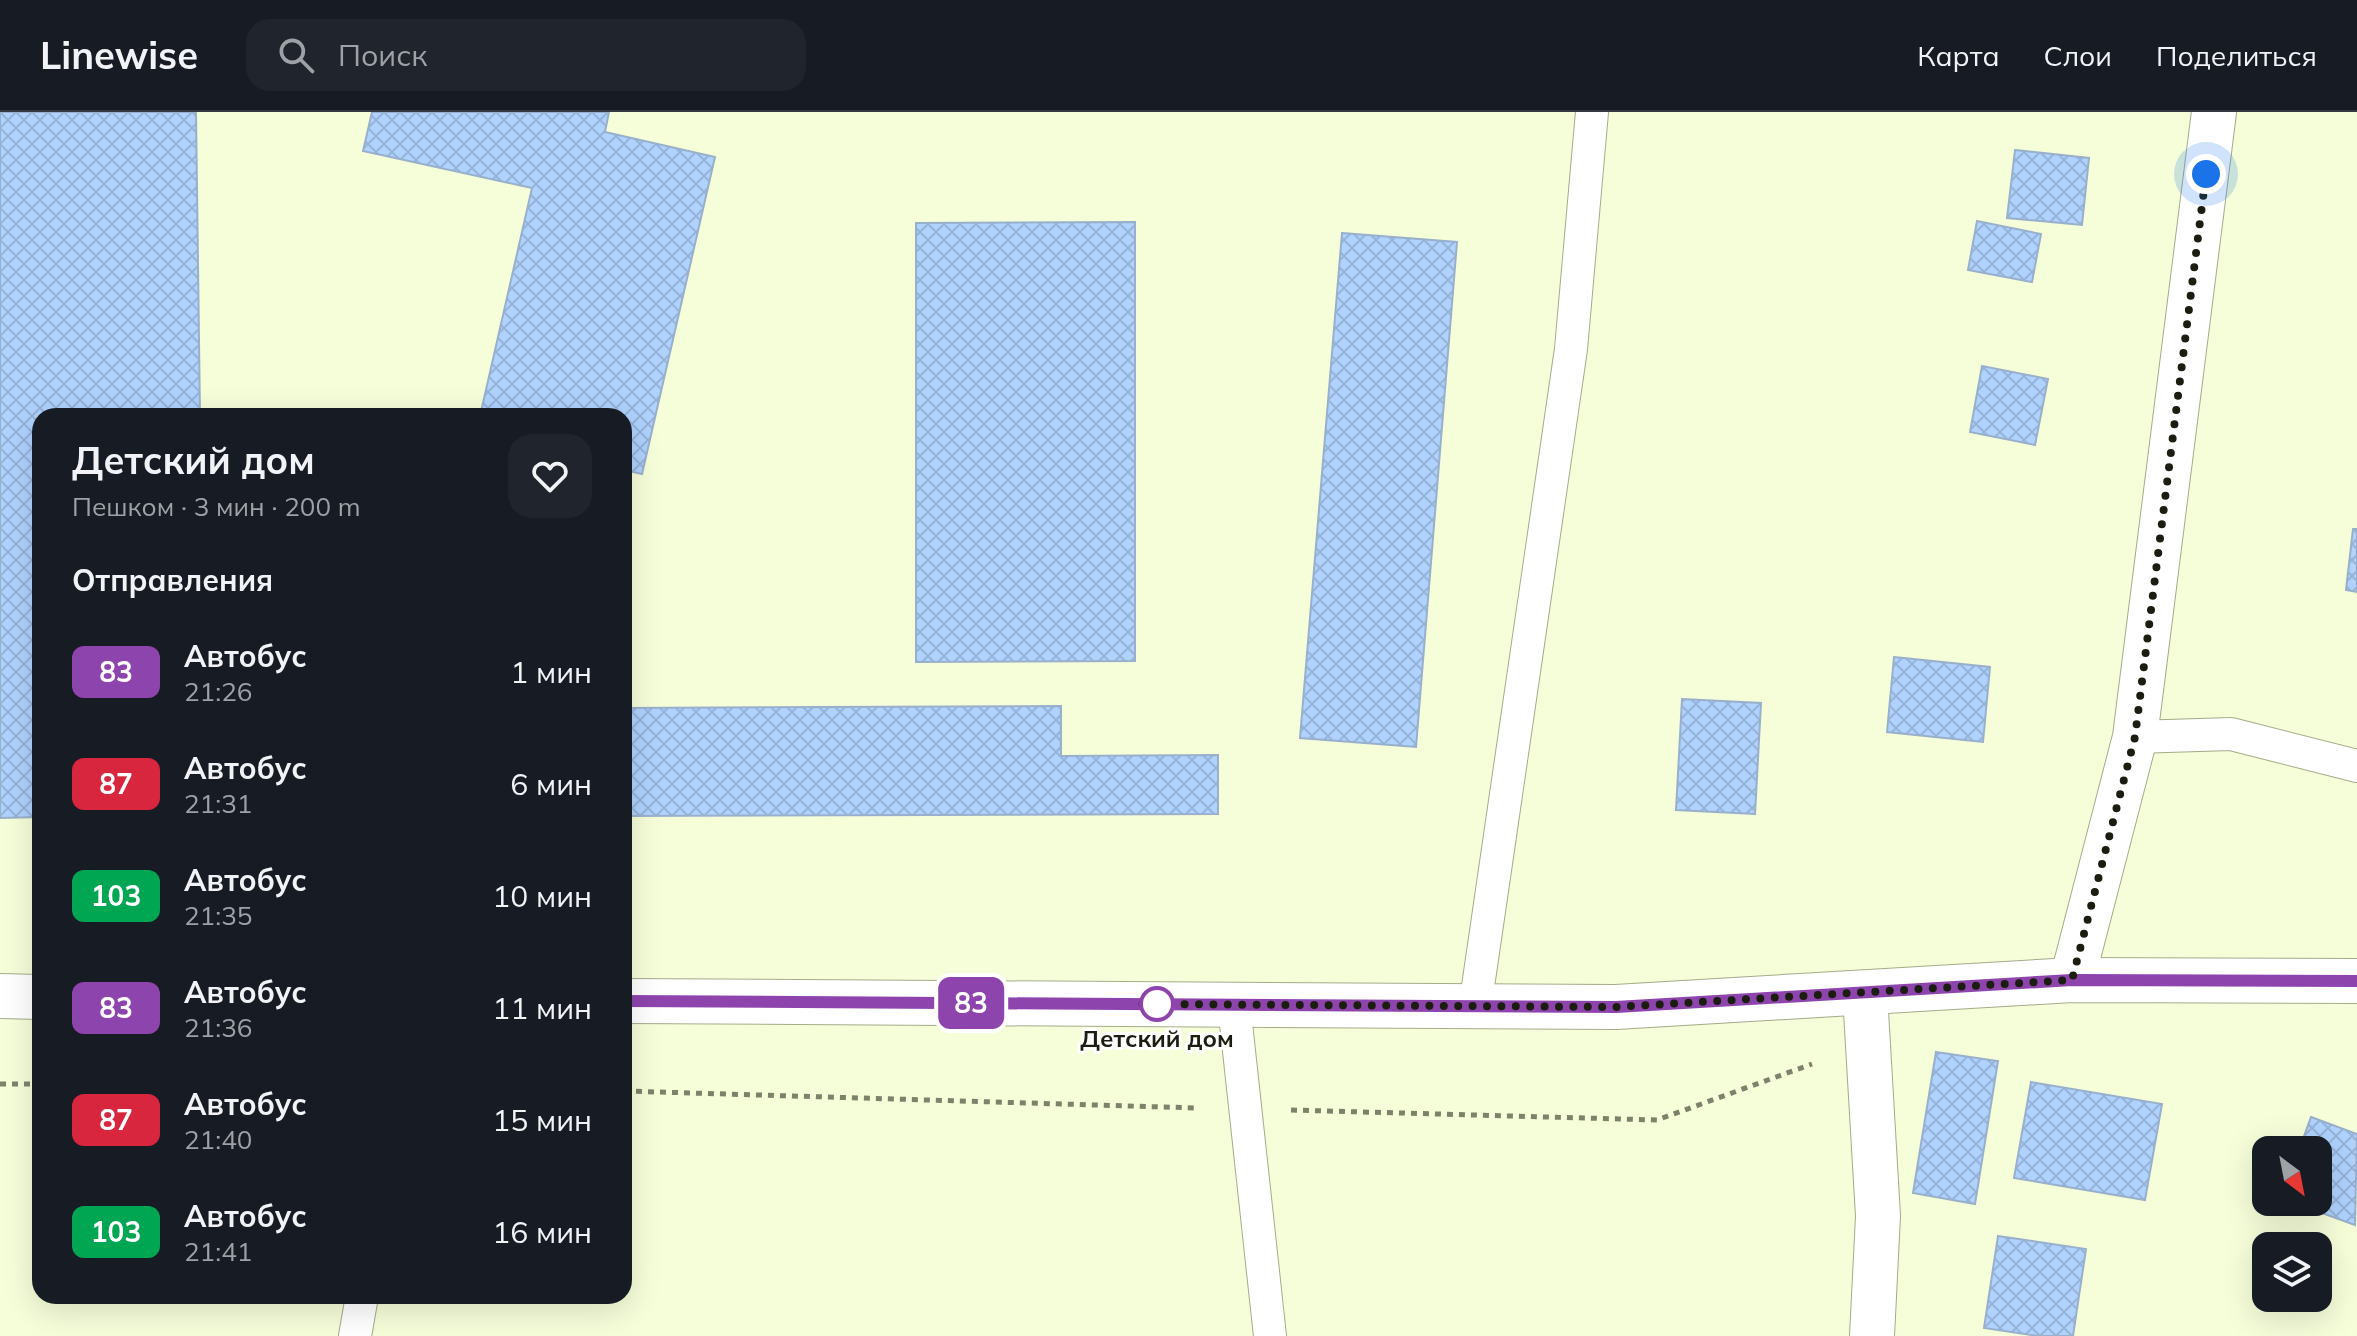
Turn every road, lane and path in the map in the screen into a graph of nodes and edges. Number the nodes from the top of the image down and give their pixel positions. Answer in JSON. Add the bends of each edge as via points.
{"nodes":[{"id":1,"x":1592,"y":112,"type":"edge"},
{"id":2,"x":2214,"y":112,"type":"edge"},
{"id":3,"x":2135,"y":737,"type":"junction"},
{"id":4,"x":2357,"y":766,"type":"edge"},
{"id":5,"x":2072,"y":980,"type":"junction"},
{"id":6,"x":2357,"y":981,"type":"edge"},
{"id":7,"x":1865,"y":994,"type":"junction"},
{"id":8,"x":0,"y":996,"type":"edge"},
{"id":9,"x":32,"y":997,"type":"edge"},
{"id":10,"x":632,"y":1001,"type":"edge"},
{"id":11,"x":1234,"y":1005,"type":"junction"},
{"id":12,"x":1475,"y":1007,"type":"junction"},
{"id":13,"x":0,"y":1084,"type":"edge"},
{"id":14,"x":32,"y":1084,"type":"edge"},
{"id":15,"x":361,"y":1304,"type":"edge"},
{"id":16,"x":355,"y":1336,"type":"edge"},
{"id":17,"x":1270,"y":1336,"type":"edge"},
{"id":18,"x":1872,"y":1336,"type":"edge"}],
"edges":[{"from":1,"to":12,"type":"lane","via":[[1571,349]]},
{"from":2,"to":3,"type":"street"},
{"from":3,"to":4,"type":"lane","via":[[2231,734]]},
{"from":3,"to":5,"type":"street"},
{"from":5,"to":6,"type":"street"},
{"from":5,"to":7,"type":"street"},
{"from":7,"to":12,"type":"street","via":[[1616,1007]]},
{"from":7,"to":18,"type":"street","via":[[1878,1216]]},
{"from":8,"to":9,"type":"street"},
{"from":10,"to":11,"type":"street"},
{"from":11,"to":12,"type":"street"},
{"from":11,"to":17,"type":"lane"},
{"from":13,"to":14,"type":"path"},
{"from":15,"to":16,"type":"lane"}]}
